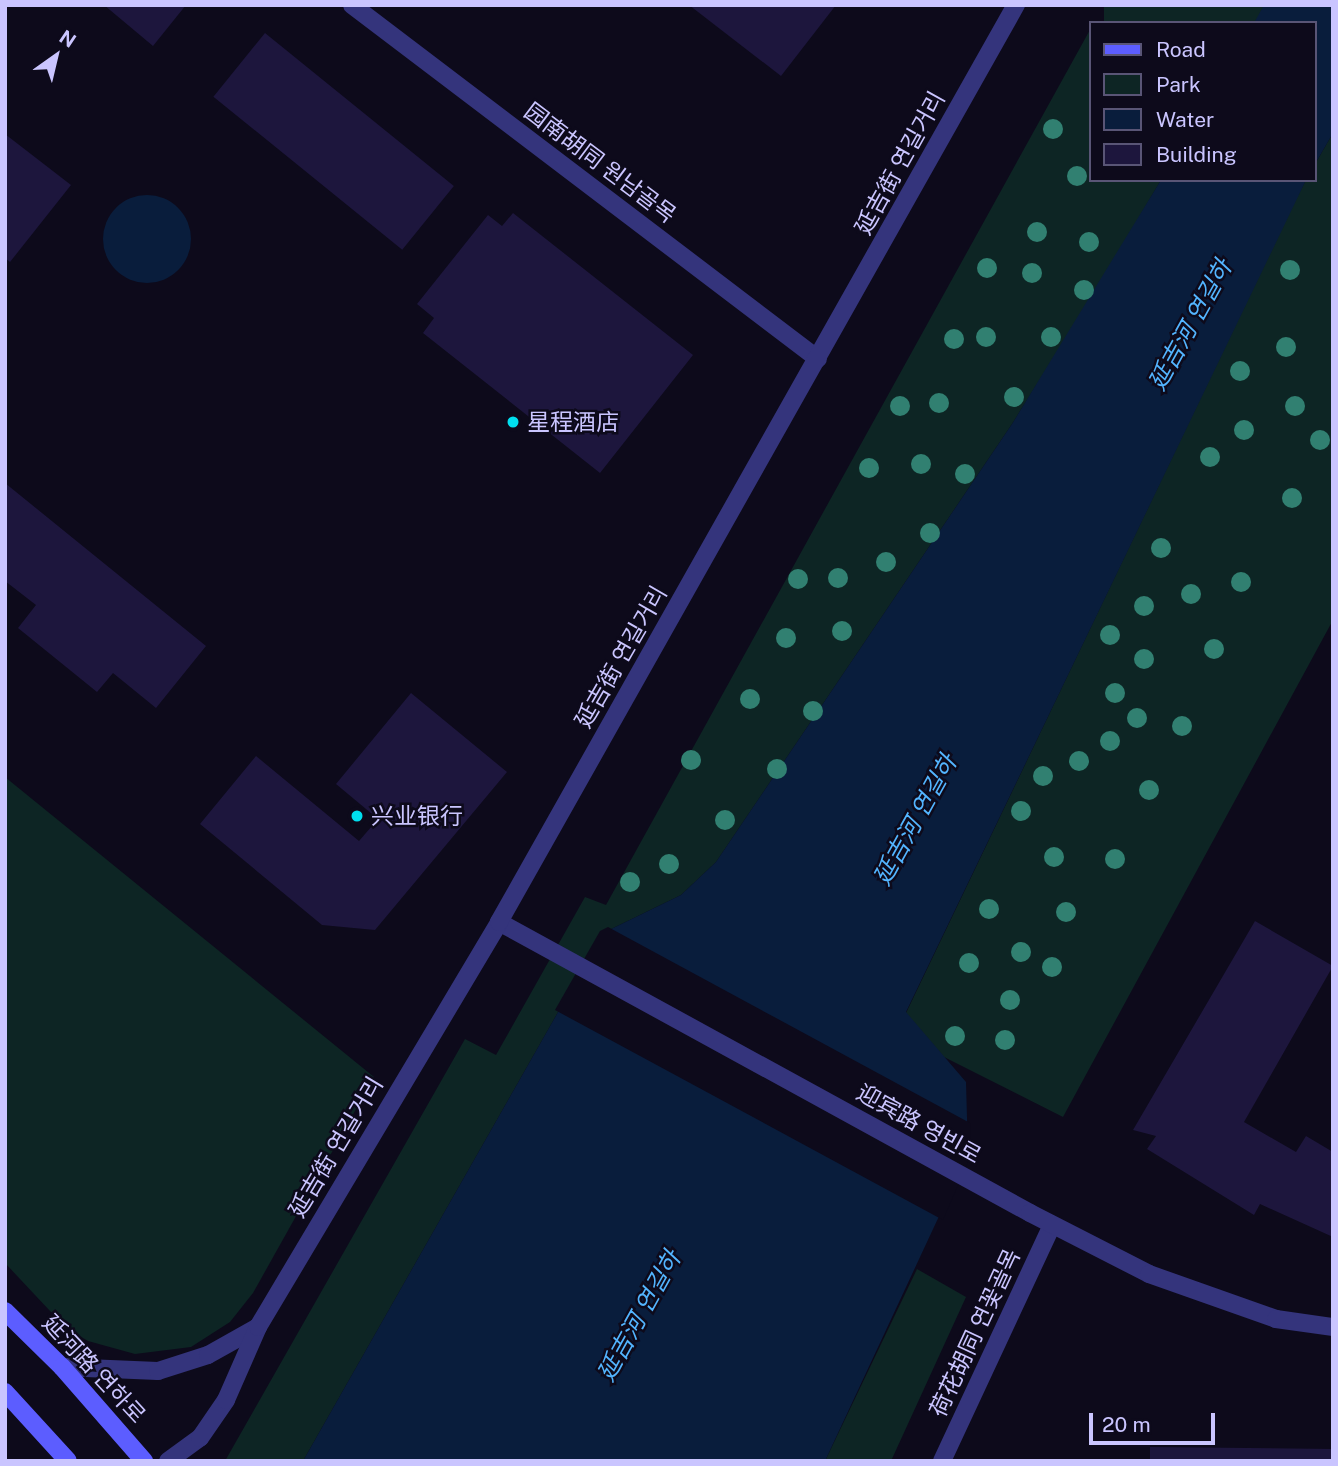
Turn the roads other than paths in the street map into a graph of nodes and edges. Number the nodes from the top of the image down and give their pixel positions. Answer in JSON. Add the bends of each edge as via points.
{"nodes":[{"id":1,"x":352,"y":5,"type":"edge"},
{"id":2,"x":1016,"y":5,"type":"edge"},
{"id":3,"x":818,"y":359,"type":"junction"},
{"id":4,"x":499,"y":922,"type":"junction"},
{"id":5,"x":1052,"y":1225,"type":"junction"},
{"id":6,"x":5,"y":1311,"type":"edge"},
{"id":7,"x":258,"y":1327,"type":"junction"},
{"id":8,"x":1333,"y":1327,"type":"edge"},
{"id":9,"x":62,"y":1367,"type":"junction"},
{"id":10,"x":5,"y":1392,"type":"edge"},
{"id":11,"x":68,"y":1461,"type":"edge"},
{"id":12,"x":144,"y":1461,"type":"edge"},
{"id":13,"x":168,"y":1461,"type":"edge"},
{"id":14,"x":942,"y":1461,"type":"edge"}],
"edges":[{"from":1,"to":3,"type":"street","name":"园南胡同 원남골목"},
{"from":2,"to":3,"type":"street","name":"延吉街 연길거리"},
{"from":3,"to":4,"type":"street","name":"延吉街 연길거리"},
{"from":4,"to":5,"type":"street","name":"迎宾路 영빈로"},
{"from":4,"to":7,"type":"street","name":"延吉街 연길거리"},
{"from":5,"to":8,"type":"street","name":"迎宾路 영빈로","via":[[1149,1274],[1216,1299],[1276,1319]]},
{"from":5,"to":14,"type":"street","name":"荷花胡同 연꽃골목"},
{"from":6,"to":9,"type":"main road","name":"延河路 연하로"},
{"from":7,"to":9,"type":"street","name":"延吉街 연길거리","via":[[208,1355],[158,1371]]},
{"from":7,"to":13,"type":"street","name":"延吉街 연길거리","via":[[243,1370],[220,1410],[200,1438]]},
{"from":9,"to":12,"type":"main road","name":"延河路 연하로"},
{"from":10,"to":11,"type":"main road"}]}
